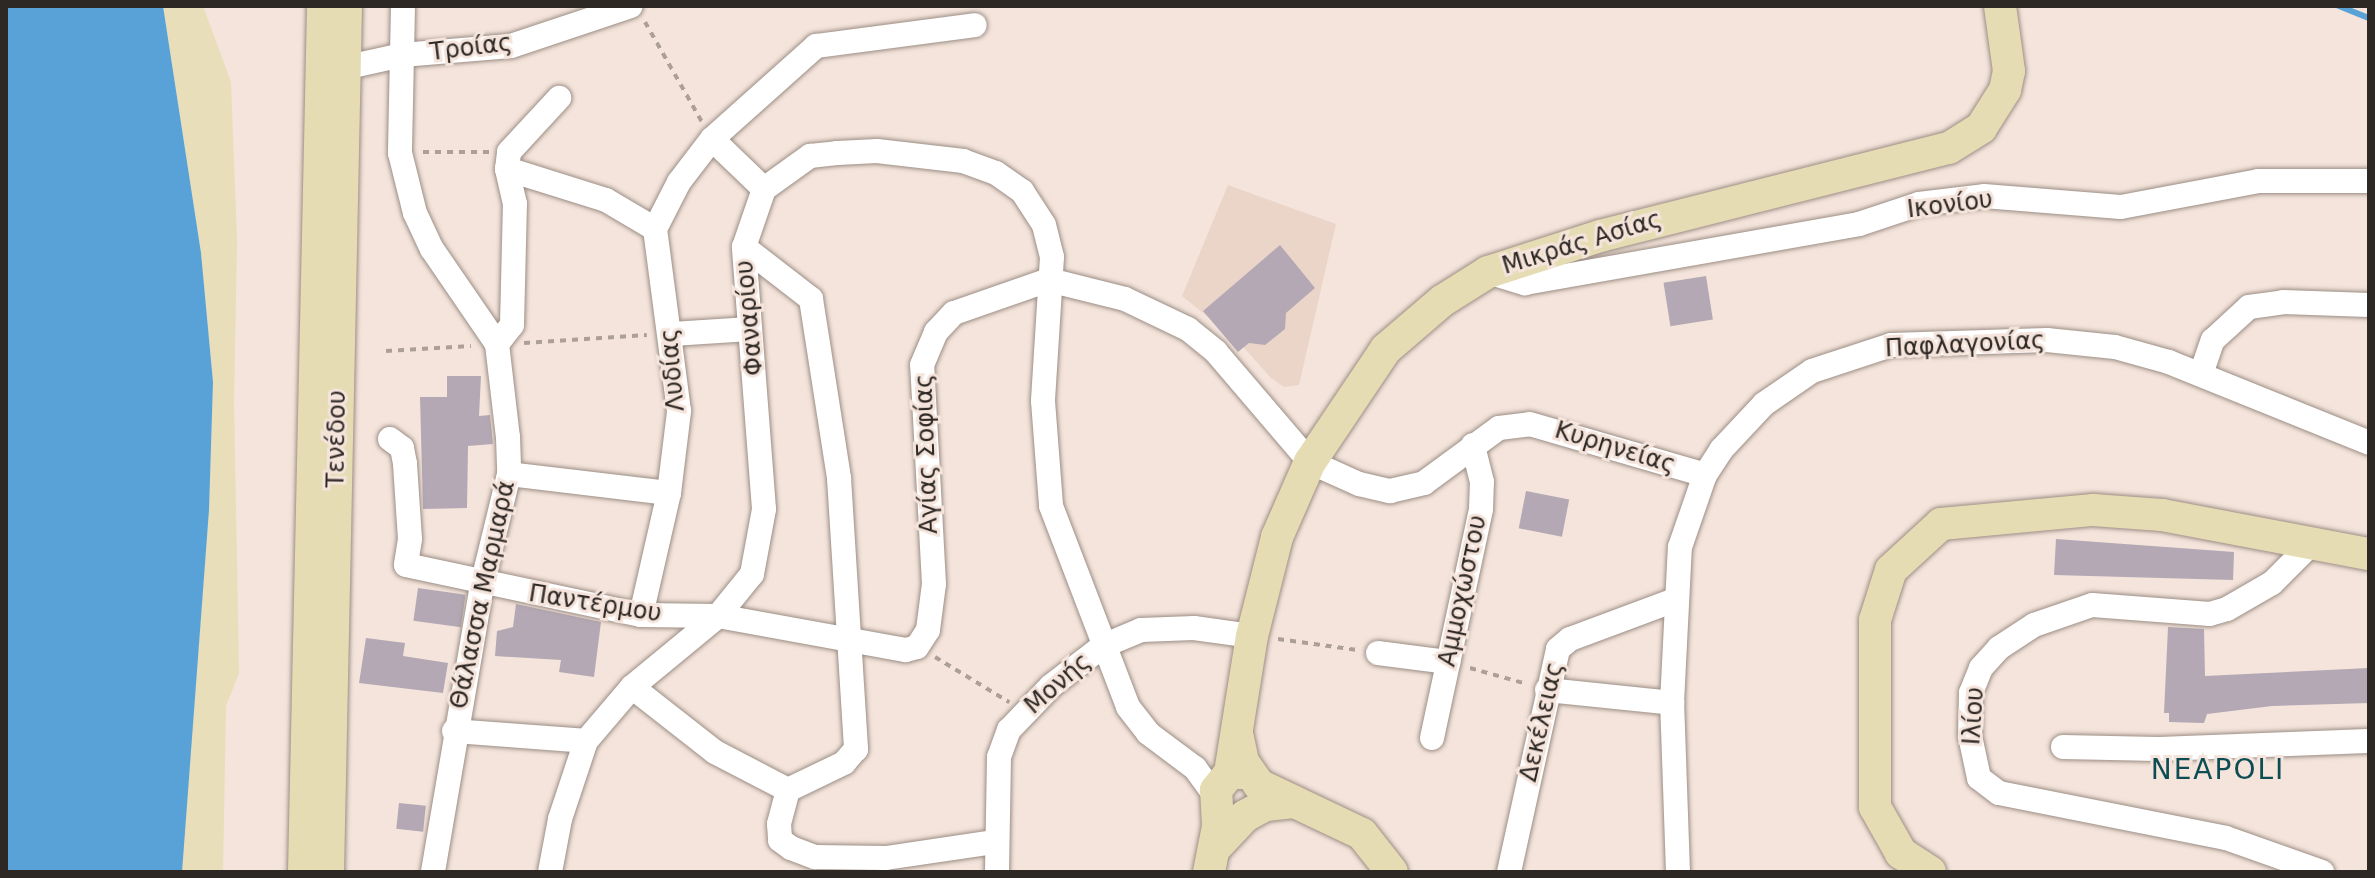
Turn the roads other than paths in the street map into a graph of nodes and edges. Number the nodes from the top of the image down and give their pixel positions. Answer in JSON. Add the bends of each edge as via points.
{"nodes":[{"id":1,"x":323,"y":6,"type":"edge"},
{"id":2,"x":346,"y":6,"type":"edge"},
{"id":3,"x":403,"y":6,"type":"edge"},
{"id":4,"x":2000,"y":6,"type":"edge"},
{"id":5,"x":637,"y":13,"type":"edge"},
{"id":6,"x":975,"y":25,"type":"dead end"},
{"id":7,"x":402,"y":55,"type":"junction"},
{"id":8,"x":333,"y":71,"type":"junction"},
{"id":9,"x":559,"y":98,"type":"dead end"},
{"id":10,"x":712,"y":139,"type":"junction"},
{"id":11,"x":508,"y":160,"type":"junction"},
{"id":12,"x":2369,"y":181,"type":"edge"},
{"id":13,"x":764,"y":189,"type":"junction"},
{"id":14,"x":655,"y":229,"type":"junction"},
{"id":15,"x":744,"y":247,"type":"junction"},
{"id":16,"x":1488,"y":272,"type":"junction"},
{"id":17,"x":1049,"y":280,"type":"junction"},
{"id":18,"x":2369,"y":305,"type":"edge"},
{"id":19,"x":750,"y":329,"type":"junction"},
{"id":20,"x":672,"y":334,"type":"junction"},
{"id":21,"x":497,"y":344,"type":"junction"},
{"id":22,"x":2201,"y":374,"type":"junction"},
{"id":23,"x":390,"y":439,"type":"dead end"},
{"id":24,"x":2369,"y":443,"type":"edge"},
{"id":25,"x":1473,"y":445,"type":"junction"},
{"id":26,"x":1310,"y":462,"type":"junction"},
{"id":27,"x":509,"y":474,"type":"junction"},
{"id":28,"x":1705,"y":475,"type":"junction"},
{"id":29,"x":669,"y":493,"type":"junction"},
{"id":30,"x":2311,"y":544,"type":"junction"},
{"id":31,"x":2369,"y":554,"type":"edge"},
{"id":32,"x":482,"y":585,"type":"junction"},
{"id":33,"x":1675,"y":600,"type":"junction"},
{"id":34,"x":641,"y":615,"type":"junction"},
{"id":35,"x":718,"y":616,"type":"junction"},
{"id":36,"x":1252,"y":636,"type":"junction"},
{"id":37,"x":849,"y":639,"type":"junction"},
{"id":38,"x":1103,"y":646,"type":"junction"},
{"id":39,"x":917,"y":647,"type":"joint"},
{"id":40,"x":1378,"y":653,"type":"road end"},
{"id":41,"x":1448,"y":662,"type":"junction"},
{"id":42,"x":632,"y":687,"type":"junction"},
{"id":43,"x":1547,"y":690,"type":"junction"},
{"id":44,"x":1672,"y":703,"type":"junction"},
{"id":45,"x":454,"y":731,"type":"junction"},
{"id":46,"x":1432,"y":738,"type":"dead end"},
{"id":47,"x":586,"y":741,"type":"junction"},
{"id":48,"x":2369,"y":741,"type":"edge"},
{"id":49,"x":2063,"y":747,"type":"dead end"},
{"id":50,"x":788,"y":790,"type":"junction"},
{"id":51,"x":1239,"y":795,"type":"junction"},
{"id":52,"x":995,"y":842,"type":"junction"},
{"id":53,"x":1212,"y":861,"type":"edge"},
{"id":54,"x":304,"y":872,"type":"edge"},
{"id":55,"x":328,"y":872,"type":"edge"},
{"id":56,"x":433,"y":872,"type":"edge"},
{"id":57,"x":550,"y":872,"type":"edge"},
{"id":58,"x":997,"y":872,"type":"edge"},
{"id":59,"x":1392,"y":872,"type":"edge"},
{"id":60,"x":1509,"y":872,"type":"edge"},
{"id":61,"x":1678,"y":872,"type":"edge"},
{"id":62,"x":1930,"y":872,"type":"edge"},
{"id":63,"x":2322,"y":872,"type":"edge"}],
"edges":[{"from":1,"to":8,"type":"street","name":"Τενέδου"},
{"from":2,"to":8,"type":"street","name":"Τενέδου"},
{"from":3,"to":7,"type":"street","name":"Θάλασσα Μαρμαρά"},
{"from":4,"to":16,"type":"street","name":"Μικράς Ασίας","via":[[2009,71],[2005,90],[1981,128],[1949,148],[1629,228]]},
{"from":5,"to":7,"type":"street","name":"Τροίας","via":[[511,46]]},
{"from":6,"to":10,"type":"street","via":[[816,46]]},
{"from":7,"to":8,"type":"street","name":"Τροίας"},
{"from":7,"to":21,"type":"street","name":"Θάλασσα Μαρμαρά","via":[[400,153],[415,213],[432,249]]},
{"from":8,"to":54,"type":"street","name":"Τενέδου"},
{"from":8,"to":55,"type":"street","name":"Τενέδου"},
{"from":9,"to":11,"type":"street"},
{"from":10,"to":13,"type":"street"},
{"from":10,"to":14,"type":"street","via":[[679,182]]},
{"from":11,"to":14,"type":"street","via":[[606,200]]},
{"from":11,"to":21,"type":"street","via":[[515,204],[512,325]]},
{"from":12,"to":16,"type":"street","name":"Ικονίου","via":[[2258,181],[2121,207],[1984,196],[1919,204],[1859,224],[1525,283]]},
{"from":13,"to":15,"type":"street","name":"Φαναρίου"},
{"from":13,"to":17,"type":"street","via":[[810,156],[877,151],[963,161],[996,173],[1022,191],[1050,244]]},
{"from":14,"to":20,"type":"street","name":"Λυδίας"},
{"from":15,"to":19,"type":"street","name":"Φαναρίου"},
{"from":15,"to":37,"type":"street","via":[[811,299],[839,478]]},
{"from":16,"to":26,"type":"street","name":"Μικράς Ασίας","via":[[1442,301],[1386,349]]},
{"from":17,"to":26,"type":"street","via":[[1110,294],[1188,329],[1216,352]]},
{"from":17,"to":38,"type":"street","via":[[1043,457],[1051,506]]},
{"from":17,"to":39,"type":"street","name":"Αγίας Σοφίας","via":[[954,313],[936,332],[922,365],[934,584],[928,630]]},
{"from":18,"to":22,"type":"street","via":[[2249,307],[2213,340]]},
{"from":19,"to":20,"type":"street"},
{"from":19,"to":35,"type":"street","name":"Φαναρίου","via":[[764,509],[752,574]]},
{"from":20,"to":29,"type":"street","name":"Λυδίας","via":[[679,411]]},
{"from":21,"to":27,"type":"street","name":"Θάλασσα Μαρμαρά"},
{"from":22,"to":24,"type":"street","name":"Παφλαγονίας"},
{"from":22,"to":28,"type":"street","name":"Παφλαγονίας","via":[[2115,347],[2047,340],[1891,345],[1812,371],[1788,386],[1740,427]]},
{"from":23,"to":32,"type":"street","name":"Παντέρμου","via":[[402,448],[405,464],[410,539],[406,565]]},
{"from":25,"to":26,"type":"street","name":"Κυρηνείας","via":[[1424,483],[1390,491]]},
{"from":25,"to":28,"type":"street","name":"Κυρηνείας","via":[[1499,428],[1530,424]]},
{"from":25,"to":41,"type":"street","name":"Αμμοχώστου","via":[[1482,482],[1481,509]]},
{"from":26,"to":36,"type":"street","name":"Μικράς Ασίας","via":[[1265,572]]},
{"from":27,"to":29,"type":"street"},
{"from":27,"to":32,"type":"street","name":"Θάλασσα Μαρμαρά"},
{"from":28,"to":33,"type":"street","name":"Παφλαγονίας","via":[[1680,547]]},
{"from":29,"to":34,"type":"street","name":"Λυδίας"},
{"from":30,"to":31,"type":"street"},
{"from":30,"to":62,"type":"street","via":[[2162,515],[2093,510],[1941,524],[1910,547],[1878,598],[1872,784],[1875,807],[1890,839]]},
{"from":30,"to":63,"type":"street","name":"Ιλίου","via":[[2272,583],[2227,609],[2210,614],[2092,605],[2025,630],[1981,668],[1971,693],[1970,736],[1979,778],[1999,793],[2226,838]]},
{"from":32,"to":34,"type":"street","name":"Παντέρμου"},
{"from":32,"to":45,"type":"street","name":"Θάλασσα Μαρμαρά"},
{"from":33,"to":43,"type":"street","name":"Δεκέλειας","via":[[1570,639],[1558,649]]},
{"from":33,"to":44,"type":"street","name":"Παφλαγονίας"},
{"from":34,"to":35,"type":"street","name":"Παντέρμου"},
{"from":35,"to":37,"type":"street","name":"Παντέρμου"},
{"from":35,"to":42,"type":"street","name":"Φαναρίου"},
{"from":36,"to":38,"type":"street","name":"Μονής","via":[[1165,627]]},
{"from":36,"to":51,"type":"street","name":"Μικράς Ασίας","via":[[1236,724]]},
{"from":37,"to":39,"type":"street","name":"Παντέρμου","via":[[906,650]]},
{"from":37,"to":50,"type":"street","via":[[856,749],[844,763]]},
{"from":38,"to":51,"type":"street","via":[[1128,707],[1148,733]]},
{"from":38,"to":52,"type":"street","name":"Μονής","via":[[1009,730],[999,757]]},
{"from":40,"to":41,"type":"street"},
{"from":41,"to":46,"type":"street","name":"Αμμοχώστου"},
{"from":42,"to":47,"type":"street","name":"Φαναρίου"},
{"from":42,"to":50,"type":"street","via":[[715,752]]},
{"from":43,"to":44,"type":"street"},
{"from":43,"to":60,"type":"street","name":"Δεκέλειας"},
{"from":44,"to":61,"type":"street","name":"Παφλαγονίας"},
{"from":45,"to":47,"type":"street"},
{"from":45,"to":56,"type":"street","name":"Θάλασσα Μαρμαρά"},
{"from":47,"to":57,"type":"street","name":"Φαναρίου"},
{"from":48,"to":49,"type":"street"},
{"from":50,"to":52,"type":"street","via":[[780,840],[815,857],[886,858]]},
{"from":51,"to":53,"type":"street"},
{"from":51,"to":59,"type":"street","via":[[1301,804],[1362,834]]},
{"from":52,"to":58,"type":"street","name":"Μονής"}]}
